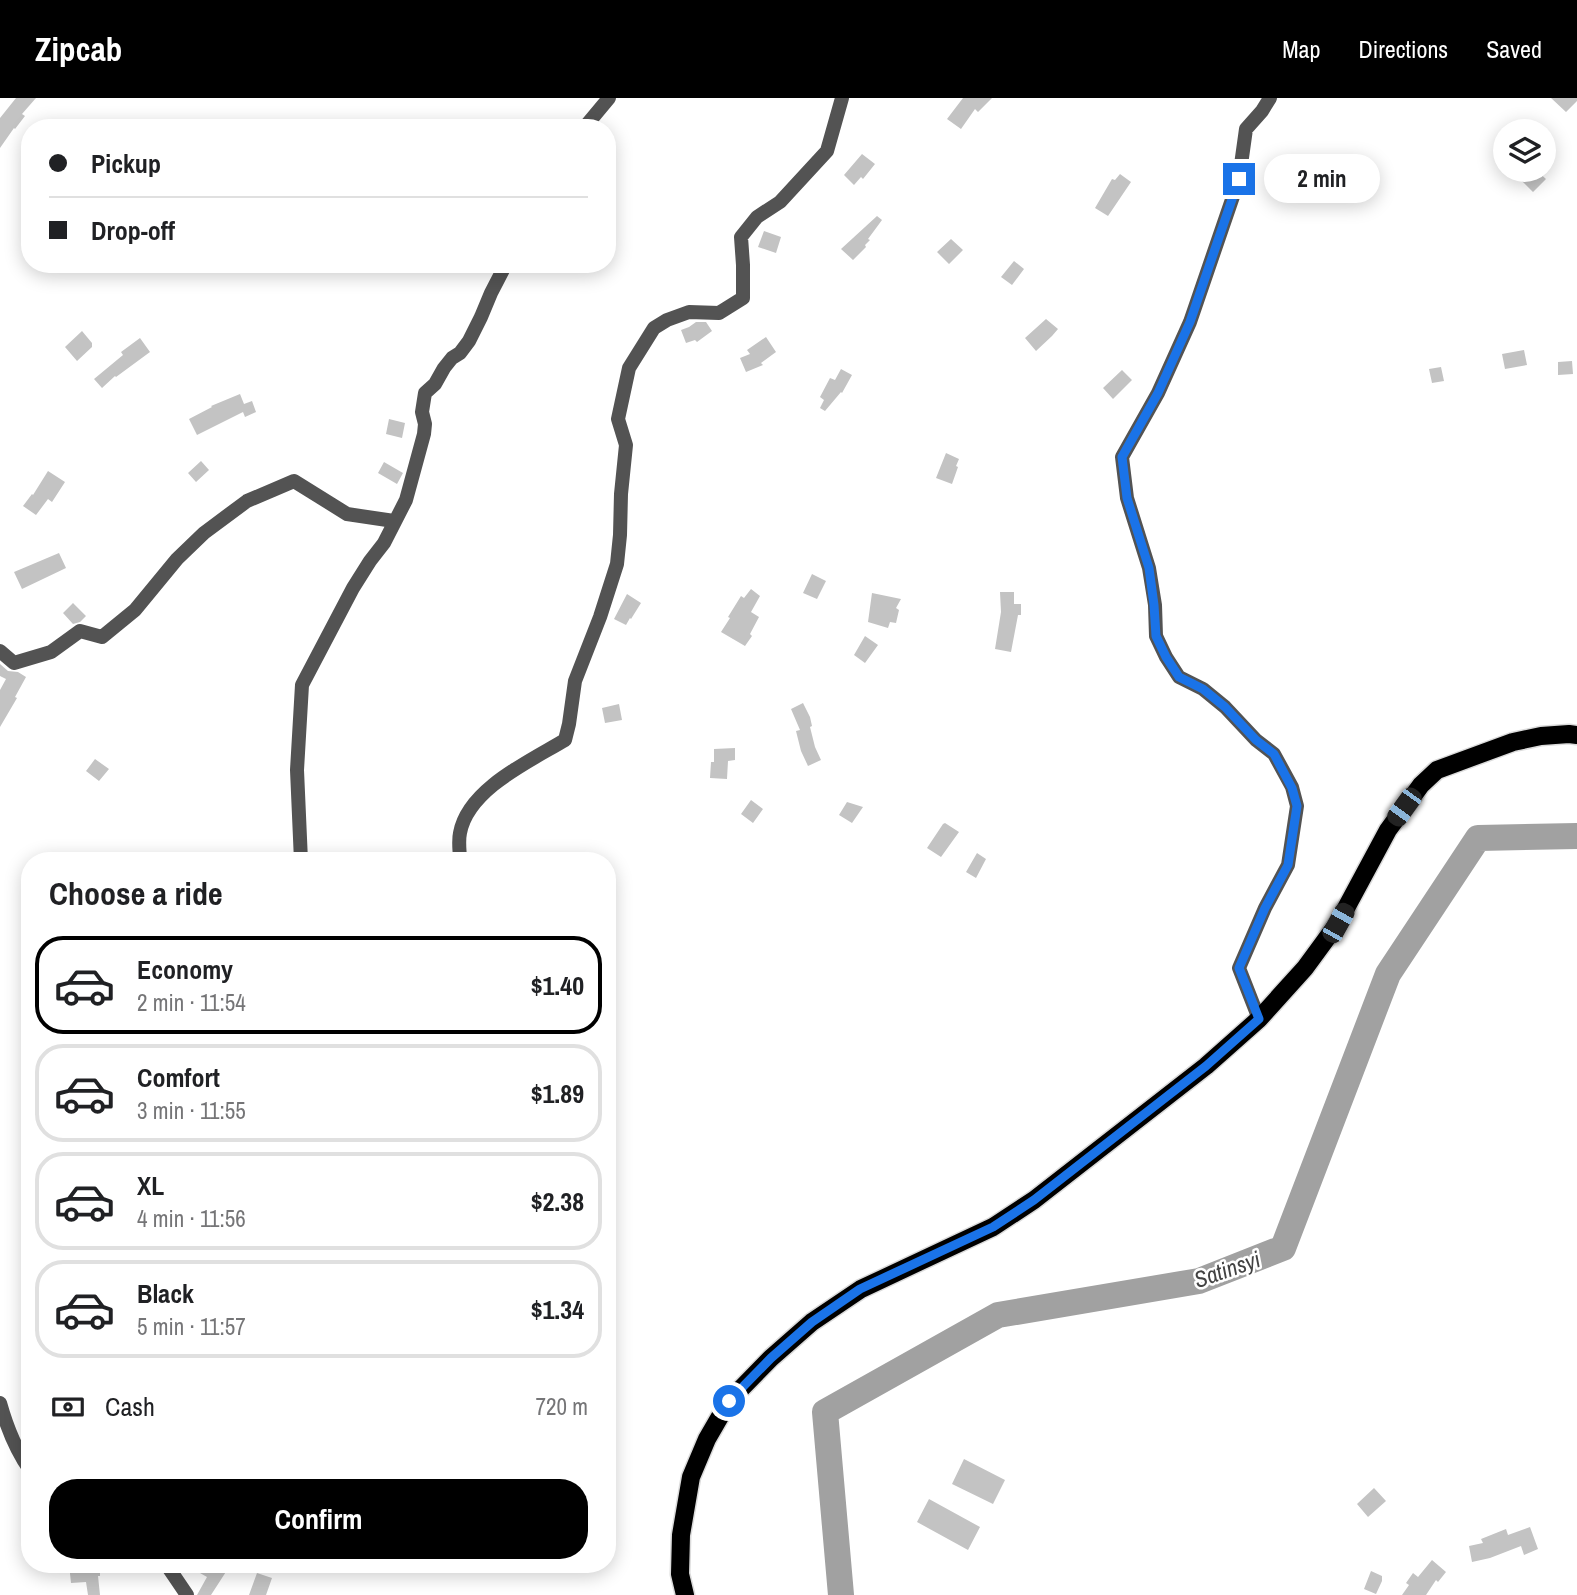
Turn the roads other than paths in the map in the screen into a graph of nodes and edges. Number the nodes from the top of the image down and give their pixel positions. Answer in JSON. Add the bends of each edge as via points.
{"nodes":[{"id":1,"x":609,"y":98,"type":"edge"},
{"id":2,"x":842,"y":98,"type":"edge"},
{"id":3,"x":1270,"y":98,"type":"edge"},
{"id":4,"x":592,"y":119,"type":"edge"},
{"id":5,"x":501,"y":273,"type":"edge"},
{"id":6,"x":394,"y":521,"type":"junction"},
{"id":7,"x":0,"y":651,"type":"edge"},
{"id":8,"x":1577,"y":735,"type":"edge"},
{"id":9,"x":301,"y":852,"type":"edge"},
{"id":10,"x":460,"y":852,"type":"edge"},
{"id":11,"x":1259,"y":1019,"type":"junction"},
{"id":12,"x":0,"y":1403,"type":"edge"},
{"id":13,"x":21,"y":1458,"type":"edge"},
{"id":14,"x":172,"y":1573,"type":"edge"},
{"id":15,"x":187,"y":1595,"type":"edge"},
{"id":16,"x":685,"y":1595,"type":"edge"}],
"edges":[{"from":1,"to":4,"type":"street"},
{"from":2,"to":10,"type":"street","via":[[827,151],[741,237],[743,298],[719,313],[689,312],[667,320],[654,328],[629,368],[618,419],[626,444],[617,564],[575,681],[565,740],[498,781],[468,810],[459,834]]},
{"from":3,"to":11,"type":"street","via":[[1246,129],[1239,179],[1190,322],[1122,457],[1127,498],[1149,568],[1156,636],[1166,657],[1179,677],[1203,689],[1274,754],[1297,806],[1288,865],[1239,968]]},
{"from":5,"to":6,"type":"street","via":[[469,341],[425,393],[421,447],[406,500]]},
{"from":6,"to":7,"type":"street","via":[[347,514],[293,481],[247,501],[204,533],[135,610],[102,637],[80,631],[51,652],[14,663]]},
{"from":6,"to":9,"type":"street","via":[[302,685],[297,770]]},
{"from":8,"to":11,"type":"main road","via":[[1513,742],[1437,770],[1388,830],[1338,923]]},
{"from":11,"to":16,"type":"main road","via":[[1034,1200],[993,1227],[860,1289],[771,1358],[729,1401],[691,1476],[681,1535],[680,1574]]},
{"from":12,"to":13,"type":"street"},
{"from":14,"to":15,"type":"street"}]}
